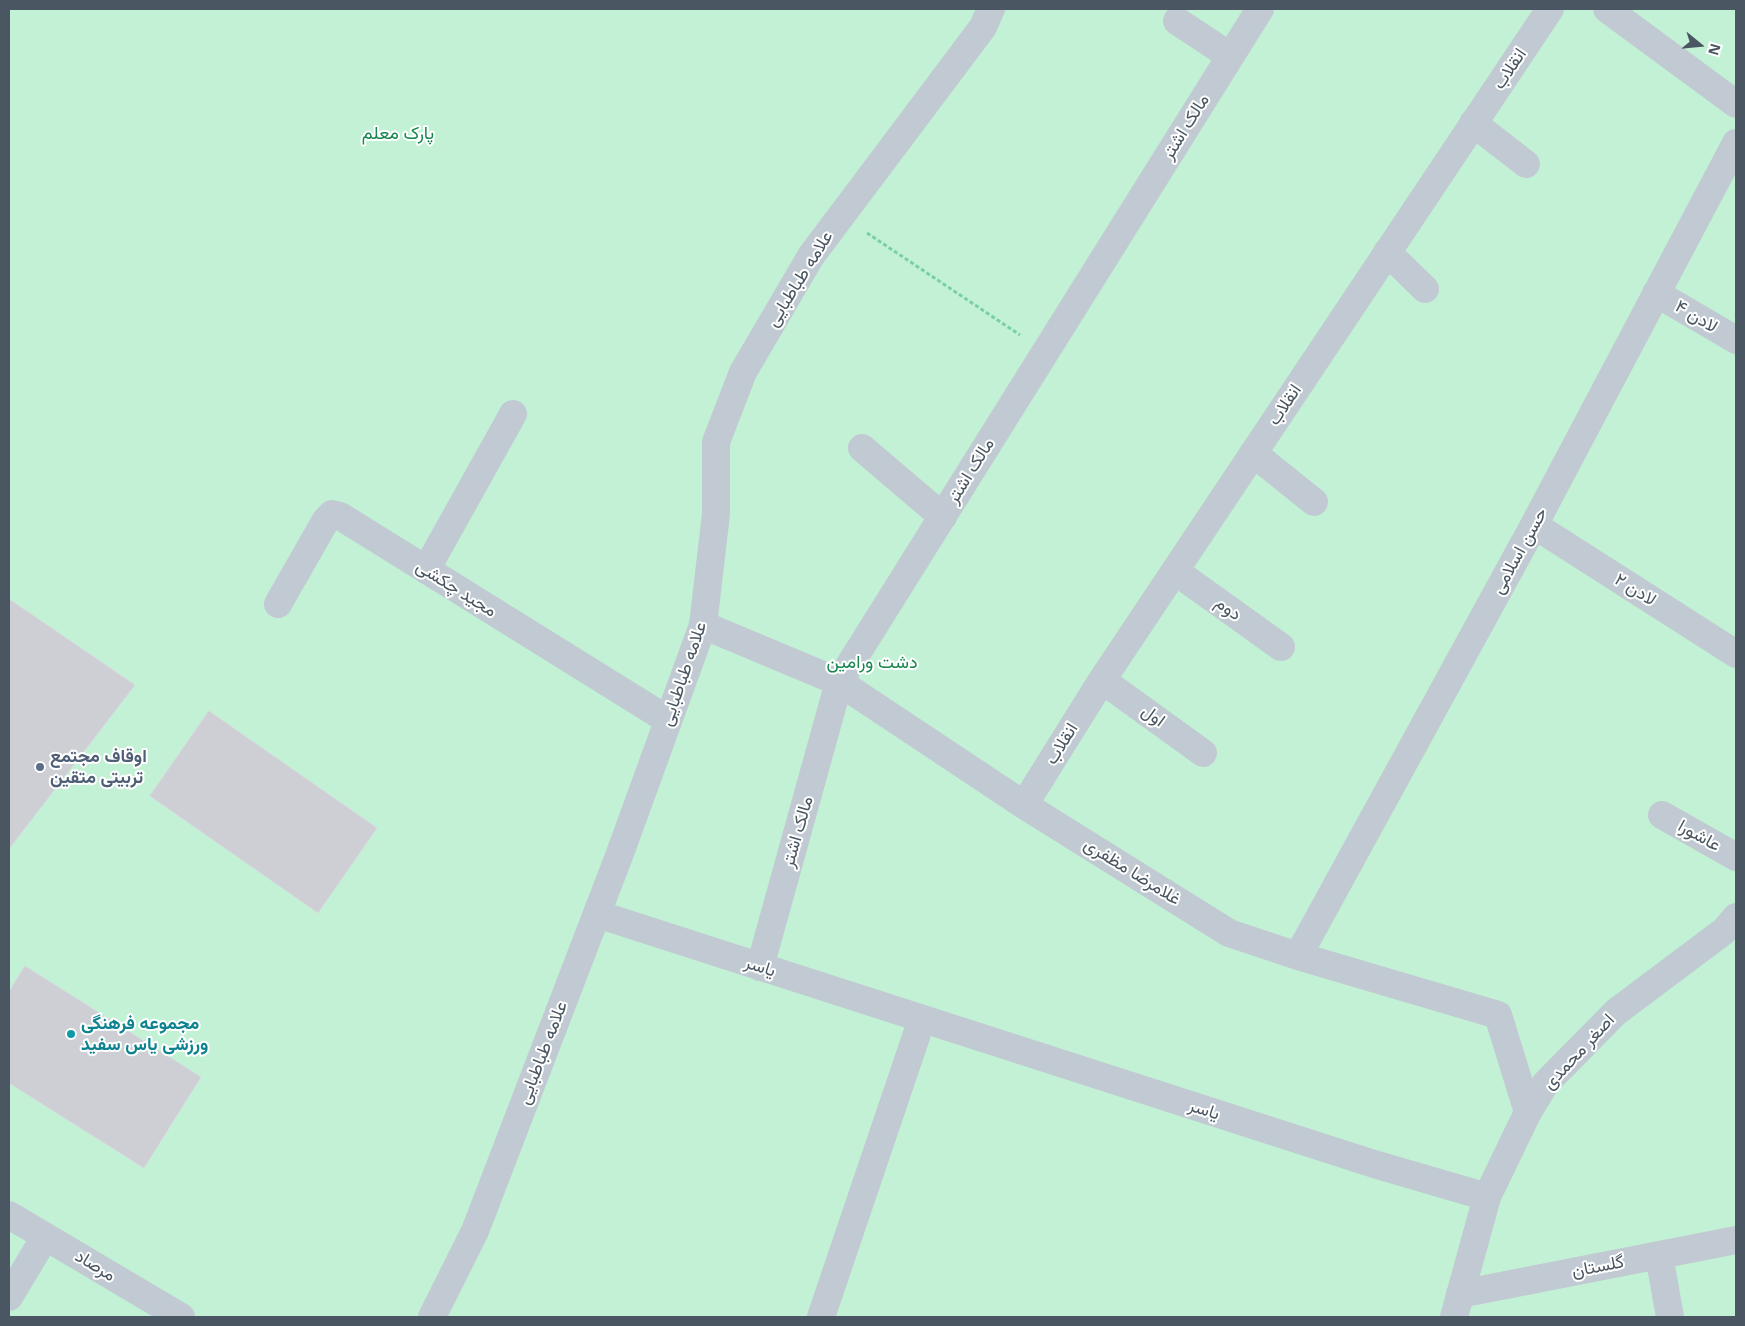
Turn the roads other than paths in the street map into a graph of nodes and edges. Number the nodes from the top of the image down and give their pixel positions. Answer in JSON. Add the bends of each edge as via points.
{"nodes":[{"id":1,"x":991,"y":9,"type":"edge"},
{"id":2,"x":1260,"y":9,"type":"edge"},
{"id":3,"x":1550,"y":9,"type":"edge"},
{"id":4,"x":1607,"y":9,"type":"edge"},
{"id":5,"x":1176,"y":21,"type":"dead end"},
{"id":6,"x":1230,"y":56,"type":"junction"},
{"id":7,"x":1736,"y":104,"type":"edge"},
{"id":8,"x":1473,"y":123,"type":"junction"},
{"id":9,"x":1736,"y":143,"type":"edge"},
{"id":10,"x":1526,"y":164,"type":"dead end"},
{"id":11,"x":1387,"y":252,"type":"junction"},
{"id":12,"x":1425,"y":289,"type":"dead end"},
{"id":13,"x":1656,"y":293,"type":"junction"},
{"id":14,"x":1736,"y":340,"type":"edge"},
{"id":15,"x":513,"y":414,"type":"dead end"},
{"id":16,"x":862,"y":448,"type":"dead end"},
{"id":17,"x":1253,"y":453,"type":"junction"},
{"id":18,"x":1314,"y":502,"type":"dead end"},
{"id":19,"x":943,"y":517,"type":"junction"},
{"id":20,"x":1534,"y":525,"type":"junction"},
{"id":21,"x":426,"y":570,"type":"junction"},
{"id":22,"x":1175,"y":570,"type":"junction"},
{"id":23,"x":278,"y":604,"type":"dead end"},
{"id":24,"x":703,"y":625,"type":"junction"},
{"id":25,"x":1281,"y":647,"type":"dead end"},
{"id":26,"x":1736,"y":654,"type":"edge"},
{"id":27,"x":1102,"y":680,"type":"junction"},
{"id":28,"x":839,"y":682,"type":"junction"},
{"id":29,"x":668,"y":720,"type":"junction"},
{"id":30,"x":1204,"y":752,"type":"dead end"},
{"id":31,"x":1024,"y":805,"type":"junction"},
{"id":32,"x":1662,"y":815,"type":"dead end"},
{"id":33,"x":1736,"y":857,"type":"edge"},
{"id":34,"x":597,"y":914,"type":"junction"},
{"id":35,"x":1732,"y":927,"type":"edge"},
{"id":36,"x":1298,"y":956,"type":"junction"},
{"id":37,"x":760,"y":967,"type":"junction"},
{"id":38,"x":922,"y":1019,"type":"junction"},
{"id":39,"x":1528,"y":1112,"type":"junction"},
{"id":40,"x":1488,"y":1197,"type":"junction"},
{"id":41,"x":9,"y":1215,"type":"edge"},
{"id":42,"x":45,"y":1237,"type":"junction"},
{"id":43,"x":1736,"y":1240,"type":"edge"},
{"id":44,"x":1659,"y":1255,"type":"junction"},
{"id":45,"x":9,"y":1297,"type":"edge"},
{"id":46,"x":1457,"y":1306,"type":"edge"},
{"id":47,"x":181,"y":1317,"type":"edge"},
{"id":48,"x":432,"y":1317,"type":"edge"},
{"id":49,"x":821,"y":1317,"type":"edge"},
{"id":50,"x":1670,"y":1317,"type":"edge"}],
"edges":[{"from":1,"to":24,"type":"street","name":"علامه طباطبایی","via":[[983,27],[811,256],[743,372],[716,442],[716,514]]},
{"from":2,"to":6,"type":"street","name":"مالک اشتر"},
{"from":3,"to":8,"type":"street","name":"انقلاب"},
{"from":4,"to":7,"type":"street"},
{"from":5,"to":6,"type":"street"},
{"from":6,"to":19,"type":"street","name":"مالک اشتر"},
{"from":8,"to":10,"type":"street"},
{"from":8,"to":11,"type":"street","name":"انقلاب"},
{"from":9,"to":13,"type":"street","name":"حسن اسلامی"},
{"from":11,"to":12,"type":"street"},
{"from":11,"to":17,"type":"street","name":"انقلاب"},
{"from":13,"to":14,"type":"street","name":"لادن ۴"},
{"from":13,"to":20,"type":"street","name":"حسن اسلامی"},
{"from":15,"to":21,"type":"street"},
{"from":16,"to":19,"type":"street"},
{"from":17,"to":18,"type":"street"},
{"from":17,"to":22,"type":"street","name":"انقلاب"},
{"from":19,"to":28,"type":"street","name":"مالک اشتر"},
{"from":20,"to":26,"type":"street","name":"لادن ۲"},
{"from":20,"to":36,"type":"street","name":"حسن اسلامی"},
{"from":21,"to":23,"type":"street","name":"مجید چکشی","via":[[332,514]]},
{"from":21,"to":29,"type":"street","name":"مجید چکشی"},
{"from":22,"to":25,"type":"street","name":"دوم"},
{"from":22,"to":27,"type":"street","name":"انقلاب"},
{"from":24,"to":28,"type":"street","name":"غلامرضا مظفری"},
{"from":24,"to":29,"type":"street","name":"علامه طباطبایی"},
{"from":27,"to":30,"type":"street","name":"اول"},
{"from":27,"to":31,"type":"street","name":"انقلاب"},
{"from":28,"to":31,"type":"street","name":"غلامرضا مظفری"},
{"from":28,"to":37,"type":"street","name":"مالک اشتر"},
{"from":29,"to":34,"type":"street","name":"علامه طباطبایی"},
{"from":31,"to":36,"type":"street","name":"غلامرضا مظفری","via":[[1229,933]]},
{"from":32,"to":33,"type":"street","name":"عاشورا"},
{"from":34,"to":37,"type":"street","name":"یاسر"},
{"from":34,"to":48,"type":"street","name":"علامه طباطبایی","via":[[475,1231]]},
{"from":35,"to":39,"type":"street","name":"اصغر محمدی","via":[[1616,1012],[1546,1084]]},
{"from":36,"to":39,"type":"street","name":"غلامرضا مظفری","via":[[1498,1015]]},
{"from":37,"to":38,"type":"street","name":"یاسر"},
{"from":38,"to":40,"type":"street","name":"یاسر","via":[[1374,1164]]},
{"from":38,"to":49,"type":"street"},
{"from":39,"to":40,"type":"street","name":"اصغر محمدی"},
{"from":40,"to":46,"type":"street","name":"اصغر محمدی"},
{"from":41,"to":42,"type":"street","name":"مرصاد"},
{"from":42,"to":45,"type":"street"},
{"from":42,"to":47,"type":"street","name":"مرصاد"},
{"from":43,"to":44,"type":"street","name":"گلستان"},
{"from":44,"to":46,"type":"street","name":"گلستان"},
{"from":44,"to":50,"type":"street"}]}
